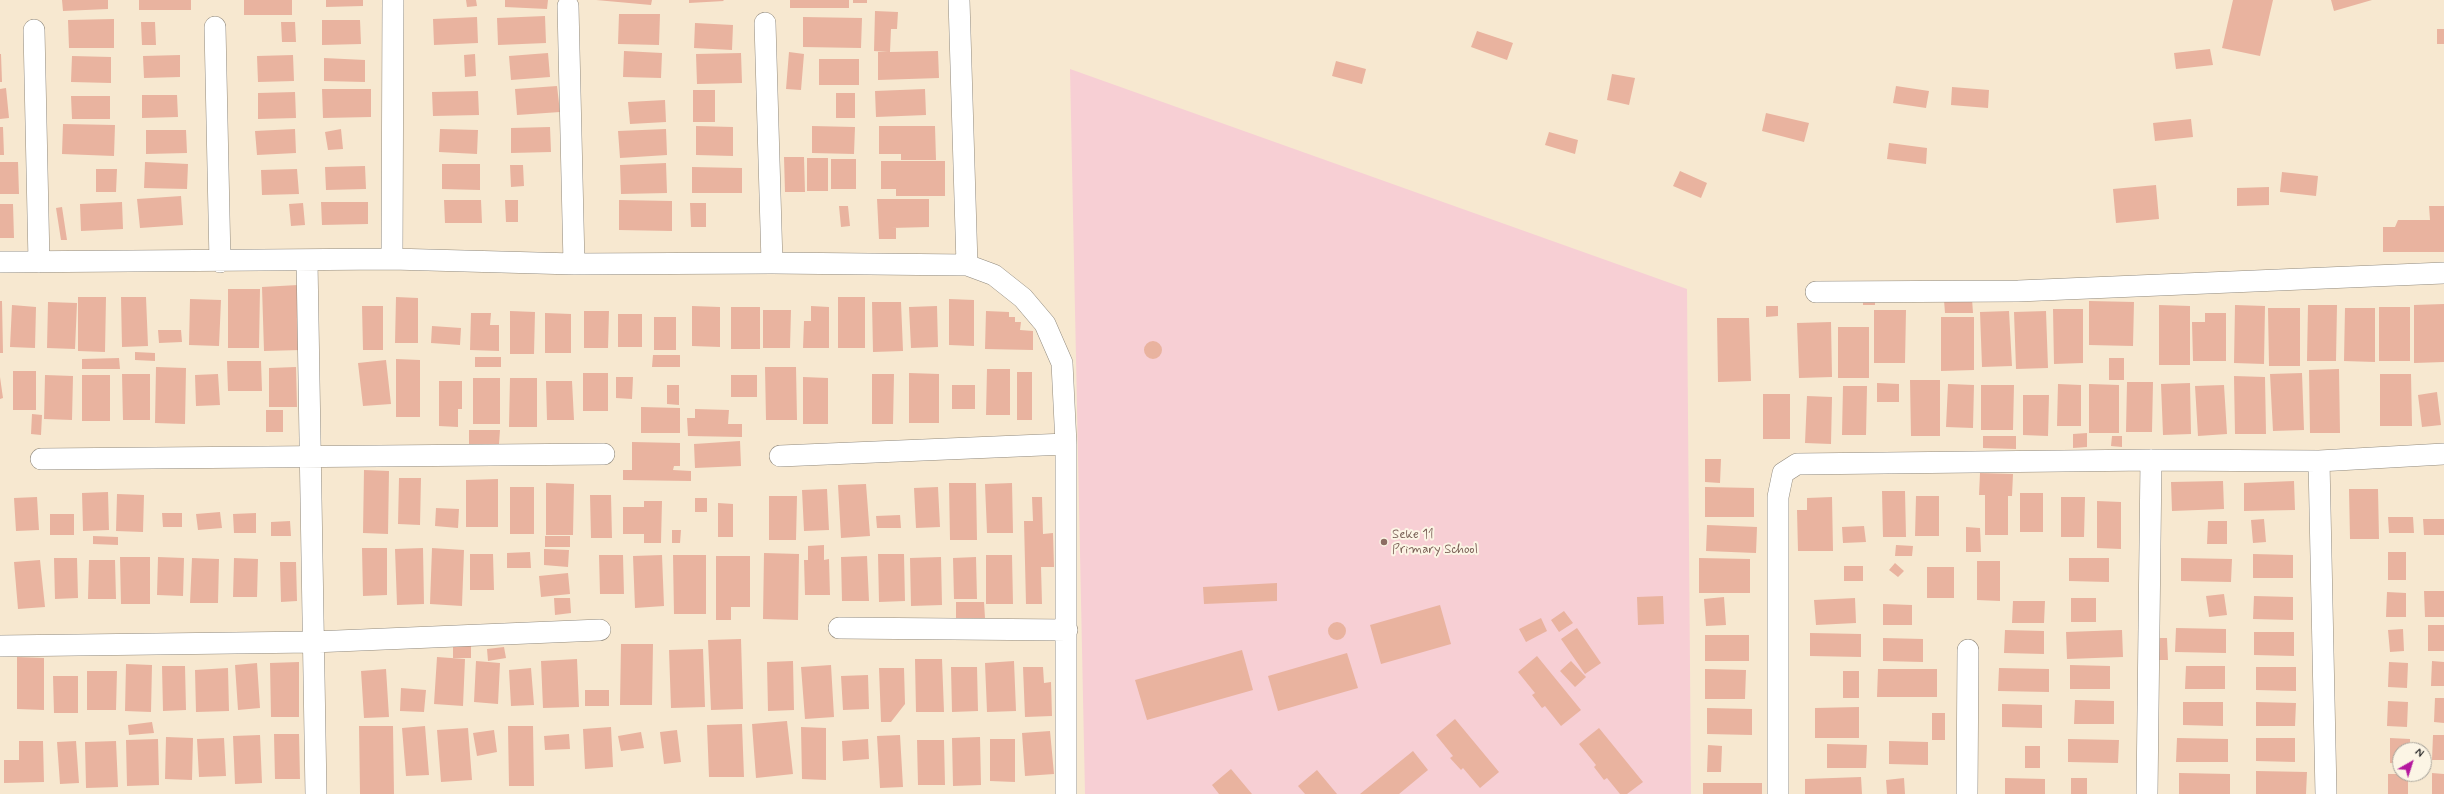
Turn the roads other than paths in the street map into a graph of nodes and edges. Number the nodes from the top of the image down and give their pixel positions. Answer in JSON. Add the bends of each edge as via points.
{"nodes":[{"id":1,"x":393,"y":0,"type":"edge"},
{"id":2,"x":959,"y":0,"type":"edge"},
{"id":3,"x":568,"y":6,"type":"dead end"},
{"id":4,"x":765,"y":23,"type":"dead end"},
{"id":5,"x":215,"y":27,"type":"dead end"},
{"id":6,"x":34,"y":30,"type":"dead end"},
{"id":7,"x":392,"y":259,"type":"junction"},
{"id":8,"x":307,"y":261,"type":"junction"},
{"id":9,"x":0,"y":262,"type":"edge"},
{"id":10,"x":39,"y":262,"type":"junction"},
{"id":11,"x":220,"y":262,"type":"junction"},
{"id":12,"x":772,"y":263,"type":"junction"},
{"id":13,"x":574,"y":264,"type":"junction"},
{"id":14,"x":967,"y":265,"type":"junction"},
{"id":15,"x":2444,"y":273,"type":"edge"},
{"id":16,"x":1816,"y":292,"type":"dead end"},
{"id":17,"x":1066,"y":444,"type":"junction"},
{"id":18,"x":604,"y":454,"type":"dead end"},
{"id":19,"x":2444,"y":454,"type":"edge"},
{"id":20,"x":310,"y":456,"type":"junction"},
{"id":21,"x":780,"y":456,"type":"dead end"},
{"id":22,"x":41,"y":459,"type":"dead end"},
{"id":23,"x":2151,"y":460,"type":"junction"},
{"id":24,"x":2319,"y":461,"type":"junction"},
{"id":25,"x":839,"y":628,"type":"dead end"},
{"id":26,"x":600,"y":630,"type":"dead end"},
{"id":27,"x":1067,"y":630,"type":"junction"},
{"id":28,"x":313,"y":642,"type":"junction"},
{"id":29,"x":0,"y":646,"type":"edge"},
{"id":30,"x":1968,"y":650,"type":"dead end"},
{"id":31,"x":316,"y":794,"type":"edge"},
{"id":32,"x":1066,"y":794,"type":"edge"},
{"id":33,"x":1778,"y":794,"type":"edge"},
{"id":34,"x":1967,"y":794,"type":"edge"},
{"id":35,"x":2147,"y":794,"type":"edge"},
{"id":36,"x":2326,"y":794,"type":"edge"}],
"edges":[{"from":1,"to":7,"type":"street"},
{"from":2,"to":14,"type":"street"},
{"from":3,"to":13,"type":"street"},
{"from":4,"to":12,"type":"street"},
{"from":5,"to":11,"type":"street"},
{"from":6,"to":10,"type":"street"},
{"from":7,"to":8,"type":"street"},
{"from":7,"to":13,"type":"street"},
{"from":8,"to":11,"type":"street"},
{"from":8,"to":20,"type":"street"},
{"from":9,"to":10,"type":"street"},
{"from":10,"to":11,"type":"street"},
{"from":12,"to":13,"type":"street"},
{"from":12,"to":14,"type":"street"},
{"from":14,"to":17,"type":"street","via":[[994,275],[1024,298],[1045,324],[1062,363]]},
{"from":15,"to":16,"type":"street","via":[[2018,292]]},
{"from":17,"to":21,"type":"street"},
{"from":17,"to":27,"type":"street"},
{"from":18,"to":20,"type":"street"},
{"from":19,"to":24,"type":"street"},
{"from":20,"to":22,"type":"street"},
{"from":20,"to":28,"type":"street"},
{"from":23,"to":24,"type":"street"},
{"from":23,"to":33,"type":"street","via":[[1797,464],[1783,473],[1779,484],[1777,515]]},
{"from":23,"to":35,"type":"street"},
{"from":24,"to":36,"type":"street"},
{"from":25,"to":27,"type":"street"},
{"from":26,"to":28,"type":"street"},
{"from":27,"to":32,"type":"street"},
{"from":28,"to":29,"type":"street"},
{"from":28,"to":31,"type":"street"},
{"from":30,"to":34,"type":"street"}]}
